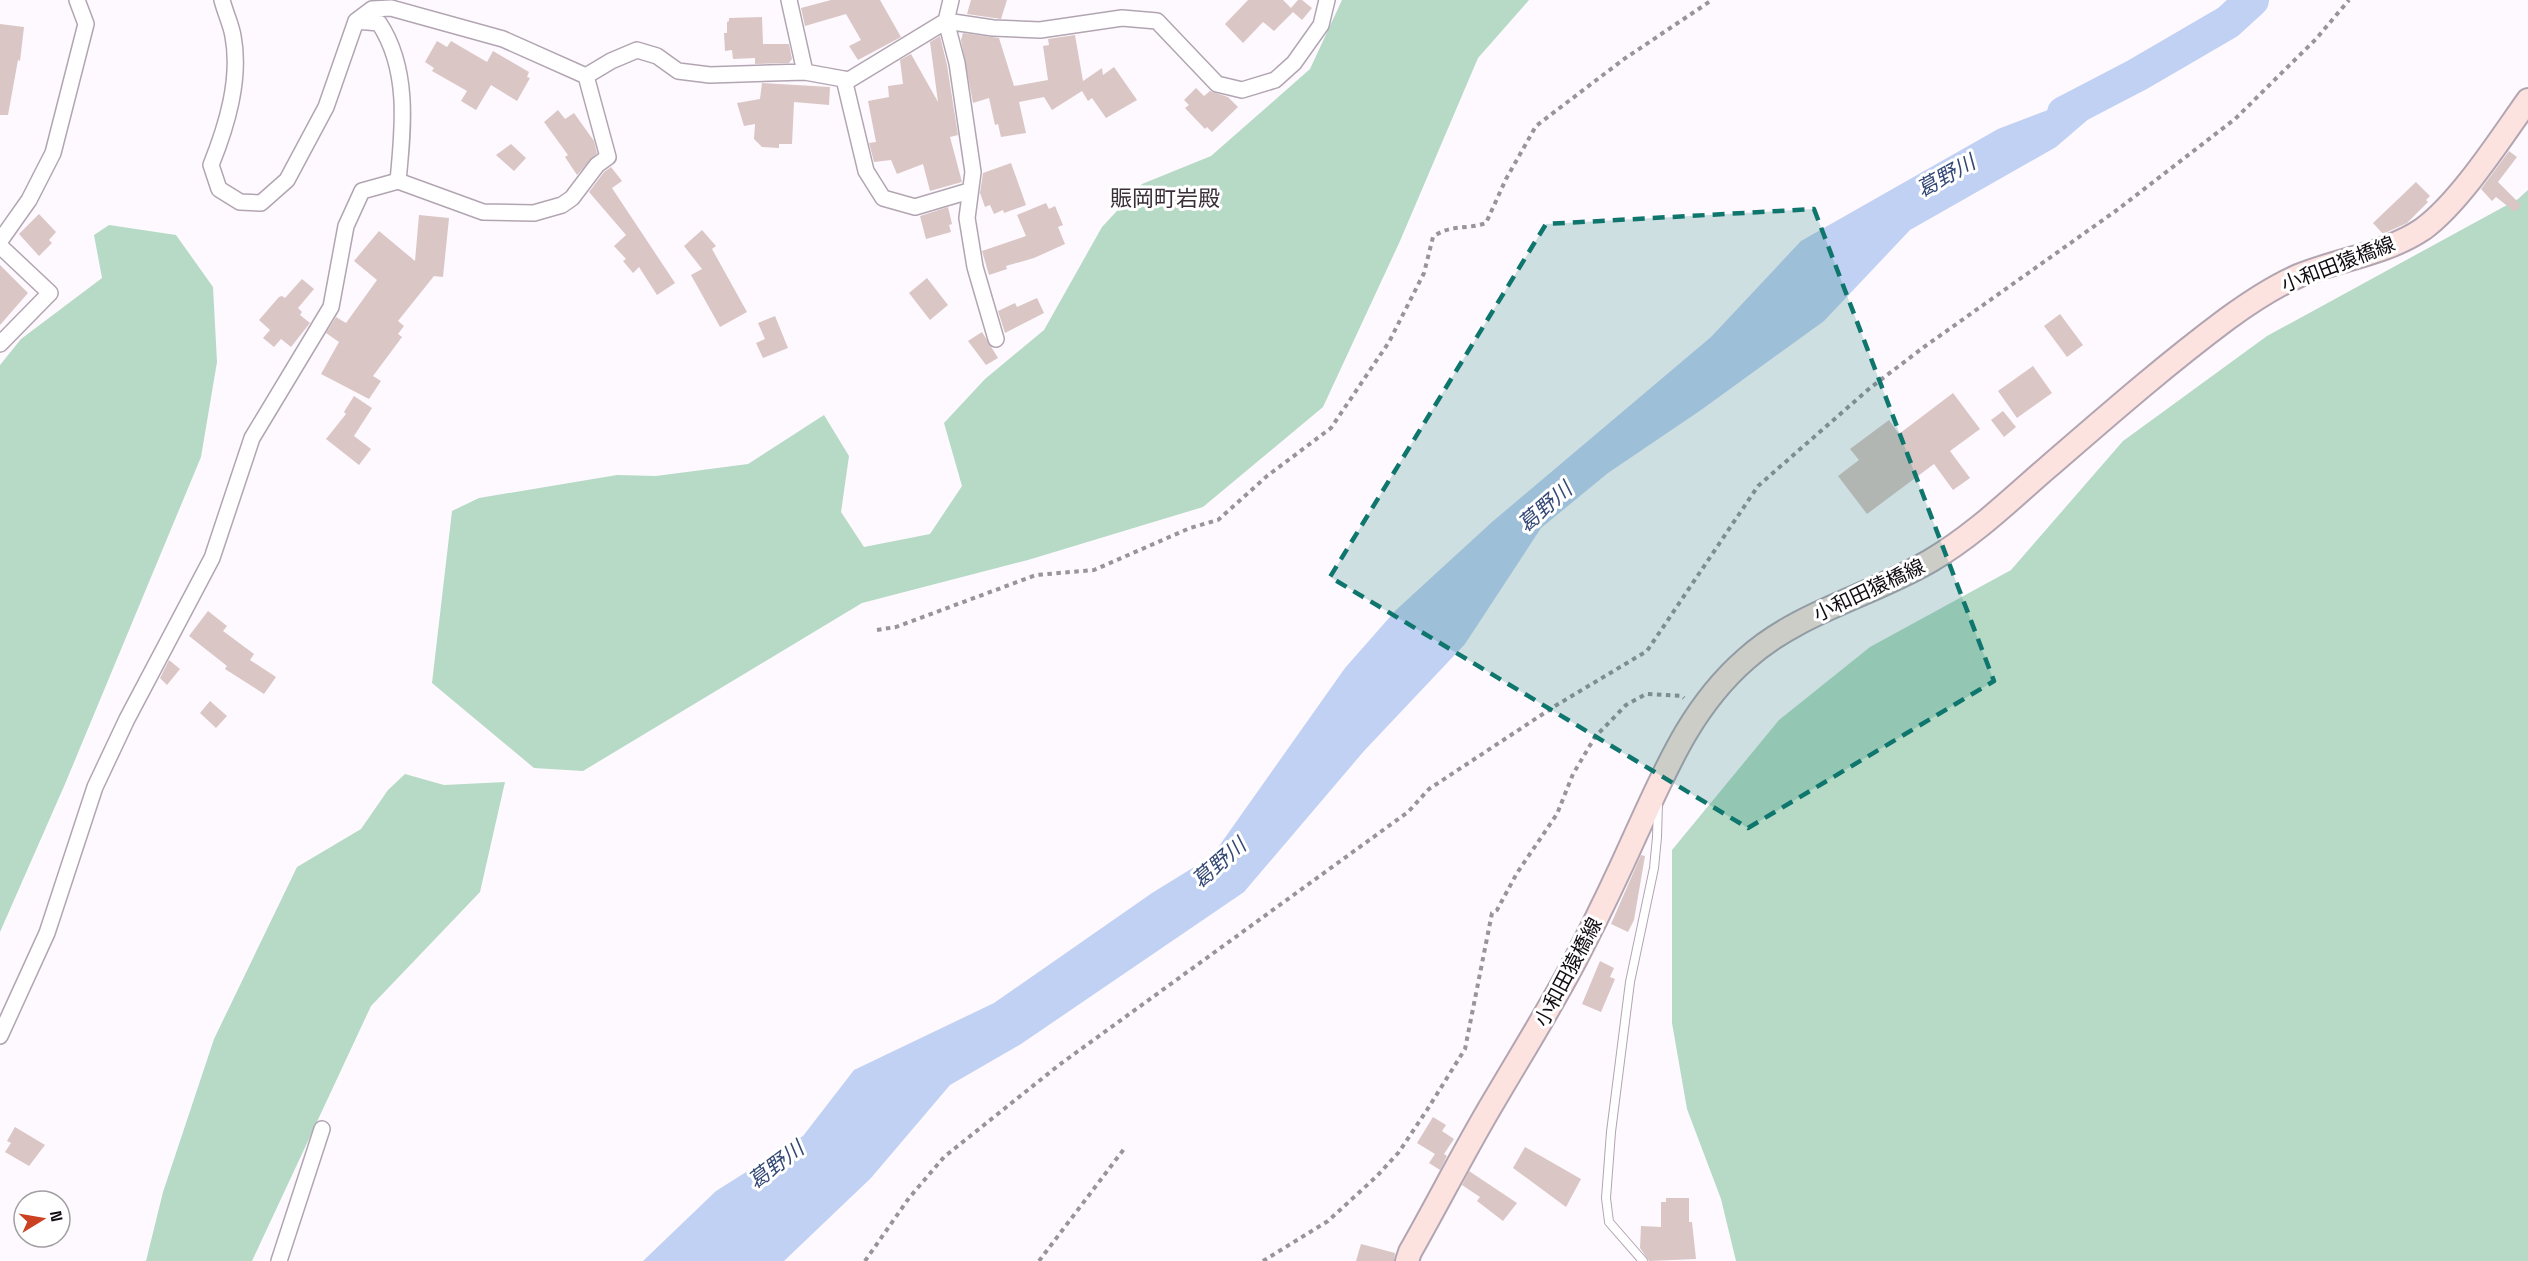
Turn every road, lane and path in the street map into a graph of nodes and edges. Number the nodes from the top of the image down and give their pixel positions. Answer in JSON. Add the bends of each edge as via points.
{"nodes":[{"id":1,"x":76,"y":0,"type":"edge"},
{"id":2,"x":222,"y":0,"type":"edge"},
{"id":3,"x":789,"y":0,"type":"edge"},
{"id":4,"x":951,"y":0,"type":"edge"},
{"id":5,"x":1327,"y":0,"type":"edge"},
{"id":6,"x":1712,"y":0,"type":"edge"},
{"id":7,"x":2349,"y":0,"type":"edge"},
{"id":8,"x":356,"y":21,"type":"junction"},
{"id":9,"x":946,"y":21,"type":"junction"},
{"id":10,"x":805,"y":72,"type":"junction"},
{"id":11,"x":586,"y":76,"type":"junction"},
{"id":12,"x":844,"y":79,"type":"junction"},
{"id":13,"x":2528,"y":100,"type":"edge"},
{"id":14,"x":398,"y":181,"type":"junction"},
{"id":15,"x":969,"y":191,"type":"junction"},
{"id":16,"x":0,"y":241,"type":"edge"},
{"id":17,"x":0,"y":246,"type":"edge"},
{"id":18,"x":996,"y":339,"type":"dead end"},
{"id":19,"x":0,"y":344,"type":"edge"},
{"id":20,"x":877,"y":630,"type":"dead end"},
{"id":21,"x":1697,"y":712,"type":"junction"},
{"id":22,"x":1657,"y":789,"type":"junction"},
{"id":23,"x":0,"y":1035,"type":"edge"},
{"id":24,"x":322,"y":1128,"type":"dead end"},
{"id":25,"x":1124,"y":1149,"type":"dead end"},
{"id":26,"x":279,"y":1261,"type":"edge"},
{"id":27,"x":865,"y":1261,"type":"edge"},
{"id":28,"x":1039,"y":1261,"type":"edge"},
{"id":29,"x":1263,"y":1261,"type":"edge"},
{"id":30,"x":1407,"y":1261,"type":"edge"},
{"id":31,"x":1643,"y":1261,"type":"edge"}],
"edges":[{"from":1,"to":16,"type":"street","via":[[86,24],[53,153],[29,200]]},
{"from":2,"to":8,"type":"street","via":[[233,37],[235,73],[227,126],[211,165],[219,189],[240,202],[261,203],[287,180],[326,106]]},
{"from":3,"to":10,"type":"street"},
{"from":4,"to":9,"type":"street"},
{"from":5,"to":9,"type":"street","via":[[1321,25],[1294,63],[1275,80],[1242,90],[1217,84],[1157,21],[1122,18],[1040,30]]},
{"from":6,"to":20,"type":"path","via":[[1624,59],[1536,126],[1486,223],[1444,228],[1432,237],[1424,273],[1389,342],[1331,428],[1267,476],[1218,520],[1190,528],[1094,570],[1036,575],[896,627]]},
{"from":7,"to":27,"type":"path","via":[[2316,39],[2235,119],[1897,367],[1758,486],[1647,651],[1429,789],[1408,812],[1059,1065],[944,1157],[909,1198]]},
{"from":8,"to":11,"type":"street","via":[[372,9],[391,8],[503,39]]},
{"from":8,"to":14,"type":"street","via":[[379,23],[398,70],[403,103]]},
{"from":9,"to":12,"type":"street","via":[[849,80]]},
{"from":9,"to":15,"type":"street","via":[[957,63],[973,172]]},
{"from":10,"to":11,"type":"street","via":[[710,75],[678,71],[657,56],[637,50]]},
{"from":10,"to":12,"type":"street"},
{"from":11,"to":14,"type":"street","via":[[608,157],[562,205],[534,213],[483,212]]},
{"from":12,"to":15,"type":"street","via":[[866,171],[883,198],[915,207]]},
{"from":13,"to":21,"type":"main road","name":"小和田猿橋線","via":[[2474,175],[2425,228],[2395,243],[2300,276],[2228,318],[2138,389],[1965,539],[1920,567],[1778,635],[1719,684]]},
{"from":14,"to":23,"type":"street","via":[[362,191],[345,226],[331,308],[252,438],[212,558],[126,719],[95,787],[47,933]]},
{"from":15,"to":18,"type":"street","via":[[967,218],[975,267]]},
{"from":17,"to":19,"type":"street","via":[[50,293]]},
{"from":21,"to":22,"type":"main road","name":"小和田猿橋線"},
{"from":21,"to":29,"type":"path","via":[[1682,696],[1646,694],[1626,705],[1595,737],[1573,774],[1557,814],[1492,913],[1465,1049],[1427,1110],[1399,1152],[1369,1184],[1328,1221]]},
{"from":22,"to":30,"type":"main road","name":"小和田猿橋線","via":[[1553,1004],[1493,1102]]},
{"from":22,"to":31,"type":"lane","via":[[1658,837],[1630,982],[1606,1198],[1610,1222]]},
{"from":24,"to":26,"type":"street"},
{"from":25,"to":28,"type":"path"}]}
